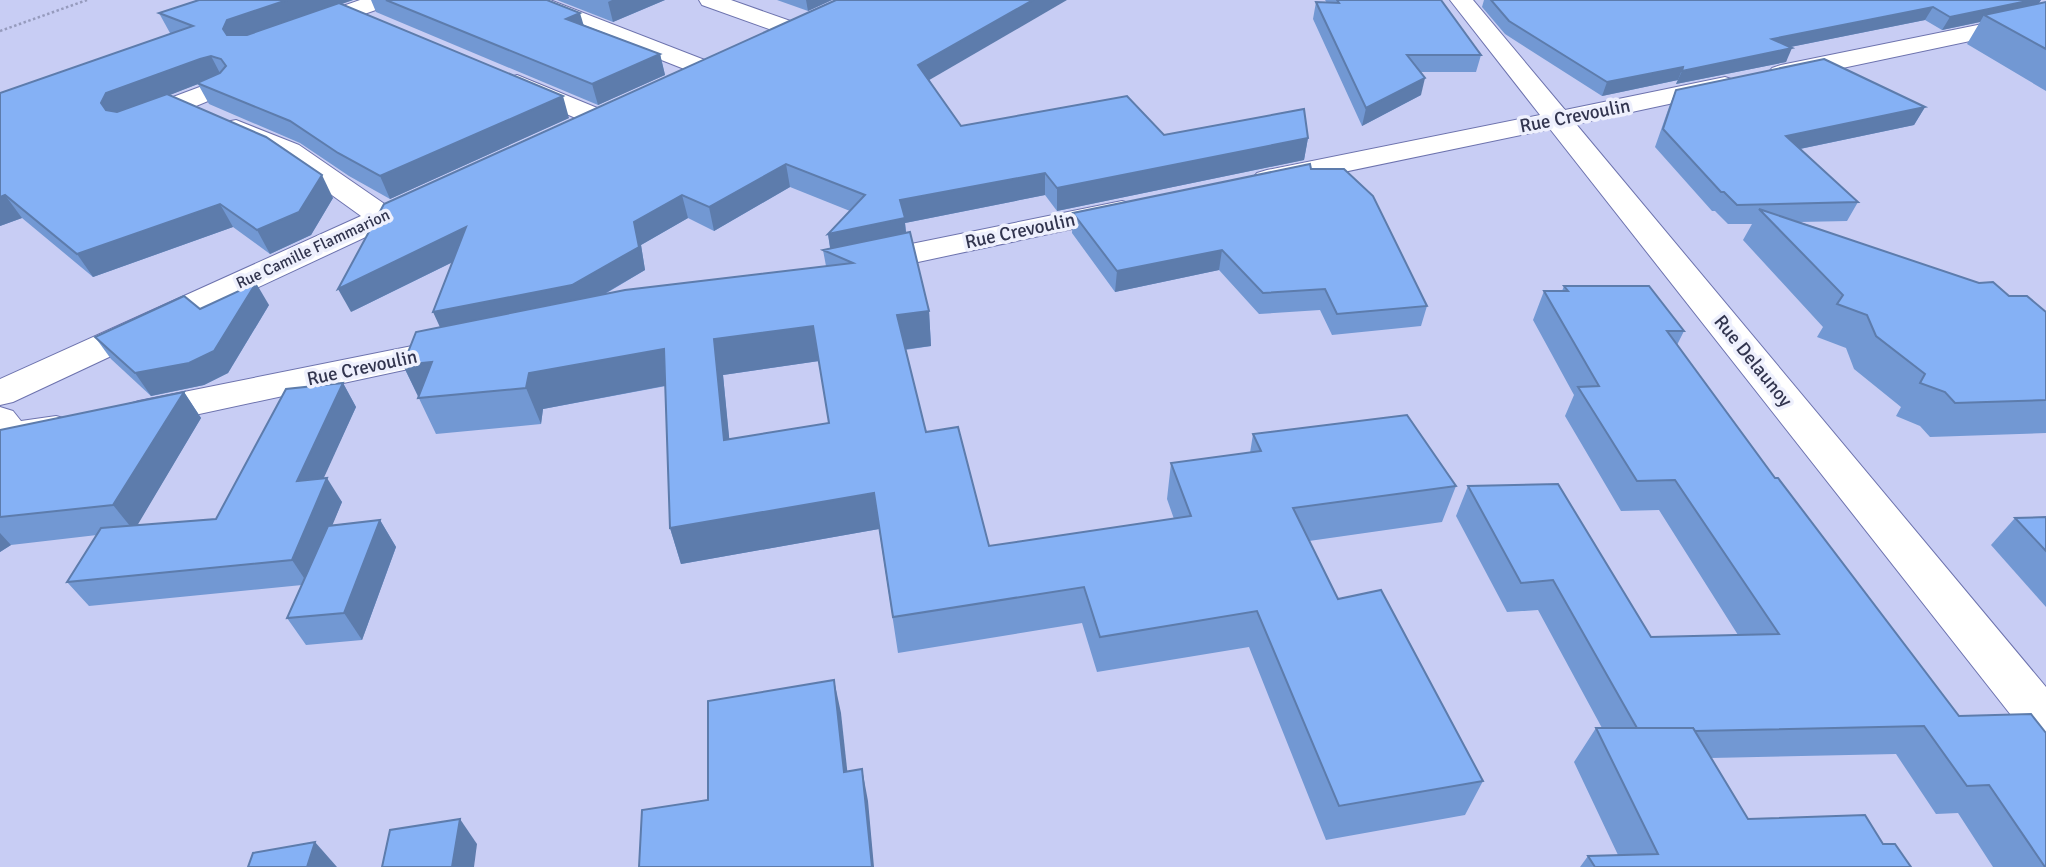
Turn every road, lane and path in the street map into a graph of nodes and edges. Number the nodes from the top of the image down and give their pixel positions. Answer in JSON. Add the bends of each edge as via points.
{"nodes":[{"id":1,"x":87,"y":0,"type":"edge"},
{"id":2,"x":382,"y":0,"type":"edge"},
{"id":3,"x":530,"y":0,"type":"edge"},
{"id":4,"x":710,"y":0,"type":"edge"},
{"id":5,"x":1461,"y":0,"type":"edge"},
{"id":6,"x":2028,"y":0,"type":"edge"},
{"id":7,"x":2046,"y":5,"type":"edge"},
{"id":8,"x":348,"y":12,"type":"junction"},
{"id":9,"x":2046,"y":18,"type":"edge"},
{"id":10,"x":386,"y":28,"type":"edge"},
{"id":11,"x":0,"y":31,"type":"edge"},
{"id":12,"x":285,"y":34,"type":"edge"},
{"id":13,"x":730,"y":57,"type":"junction"},
{"id":14,"x":498,"y":76,"type":"edge"},
{"id":15,"x":670,"y":85,"type":"edge"},
{"id":16,"x":221,"y":87,"type":"edge"},
{"id":17,"x":178,"y":103,"type":"junction"},
{"id":18,"x":1557,"y":119,"type":"junction"},
{"id":19,"x":130,"y":123,"type":"edge"},
{"id":20,"x":561,"y":135,"type":"edge"},
{"id":21,"x":1238,"y":186,"type":"edge"},
{"id":22,"x":447,"y":188,"type":"edge"},
{"id":23,"x":1156,"y":202,"type":"edge"},
{"id":24,"x":383,"y":217,"type":"junction"},
{"id":25,"x":830,"y":270,"type":"edge"},
{"id":26,"x":490,"y":341,"type":"edge"},
{"id":27,"x":0,"y":393,"type":"edge"},
{"id":28,"x":0,"y":420,"type":"edge"},
{"id":29,"x":2046,"y":723,"type":"edge"}],
"edges":[{"from":1,"to":11,"type":"path"},
{"from":2,"to":8,"type":"street"},
{"from":3,"to":13,"type":"street"},
{"from":4,"to":13,"type":"street","via":[[802,24]]},
{"from":5,"to":18,"type":"street","name":"Rue Delaunoy"},
{"from":6,"to":7,"type":"street"},
{"from":8,"to":10,"type":"street"},
{"from":8,"to":12,"type":"street"},
{"from":9,"to":18,"type":"street","name":"Rue Crevoulin"},
{"from":13,"to":15,"type":"street"},
{"from":14,"to":20,"type":"street","via":[[610,113]]},
{"from":16,"to":17,"type":"street"},
{"from":17,"to":19,"type":"street"},
{"from":17,"to":24,"type":"street","via":[[289,151]]},
{"from":18,"to":21,"type":"street","name":"Rue Crevoulin"},
{"from":18,"to":29,"type":"street","name":"Rue Delaunoy"},
{"from":22,"to":24,"type":"street","name":"Rue Camille Flammarion"},
{"from":23,"to":25,"type":"street","name":"Rue Crevoulin"},
{"from":24,"to":27,"type":"street","name":"Rue Camille Flammarion"},
{"from":26,"to":28,"type":"street","name":"Rue Crevoulin","via":[[97,423],[12,435]]}]}
